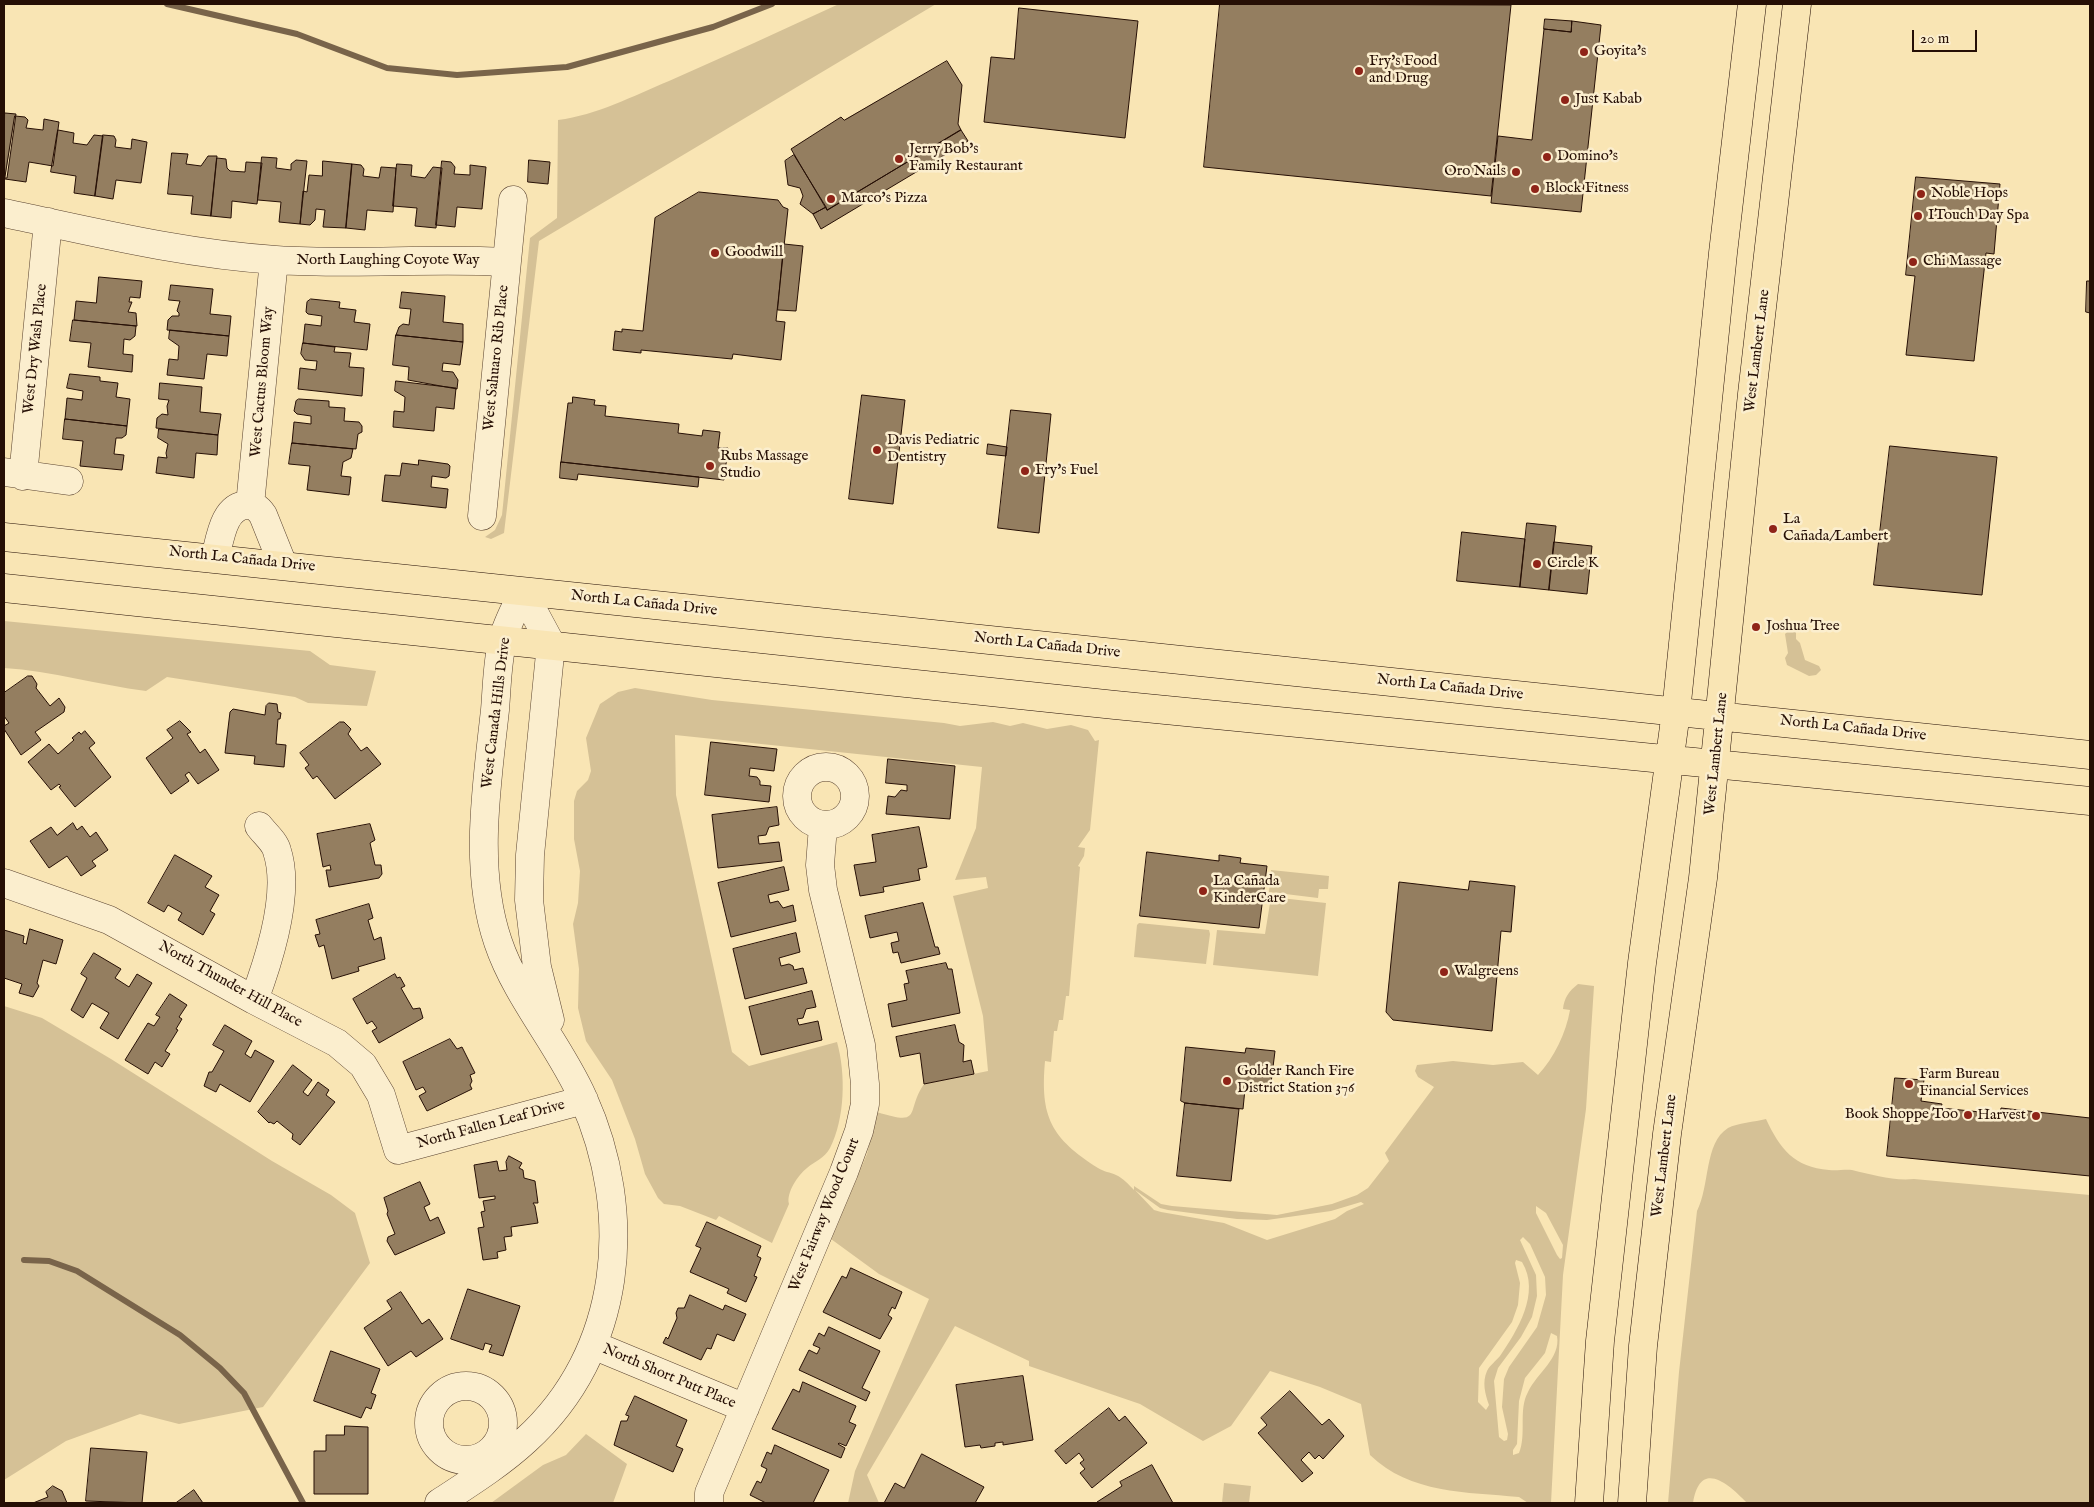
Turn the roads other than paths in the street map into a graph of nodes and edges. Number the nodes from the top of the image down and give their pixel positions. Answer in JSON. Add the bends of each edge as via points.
{"nodes":[{"id":1,"x":1752,"y":4,"type":"edge"},
{"id":2,"x":1797,"y":4,"type":"edge"},
{"id":3,"x":513,"y":200,"type":"dead end"},
{"id":4,"x":4,"y":213,"type":"edge"},
{"id":5,"x":48,"y":222,"type":"junction"},
{"id":6,"x":274,"y":260,"type":"junction"},
{"id":7,"x":506,"y":262,"type":"junction"},
{"id":8,"x":13,"y":474,"type":"edge"},
{"id":9,"x":70,"y":481,"type":"dead end"},
{"id":10,"x":250,"y":505,"type":"junction"},
{"id":11,"x":482,"y":516,"type":"dead end"},
{"id":12,"x":4,"y":537,"type":"edge"},
{"id":13,"x":215,"y":558,"type":"junction"},
{"id":14,"x":283,"y":565,"type":"junction"},
{"id":15,"x":4,"y":588,"type":"edge"},
{"id":16,"x":523,"y":592,"type":"junction"},
{"id":17,"x":503,"y":639,"type":"junction"},
{"id":18,"x":551,"y":644,"type":"junction"},
{"id":19,"x":1676,"y":712,"type":"junction"},
{"id":20,"x":1721,"y":715,"type":"junction"},
{"id":21,"x":2090,"y":754,"type":"edge"},
{"id":22,"x":1670,"y":761,"type":"junction"},
{"id":23,"x":1715,"y":764,"type":"junction"},
{"id":24,"x":2090,"y":801,"type":"edge"},
{"id":25,"x":259,"y":826,"type":"dead end"},
{"id":26,"x":823,"y":826,"type":"dead end"},
{"id":27,"x":4,"y":883,"type":"edge"},
{"id":28,"x":254,"y":1000,"type":"junction"},
{"id":29,"x":558,"y":1050,"type":"junction"},
{"id":30,"x":584,"y":1100,"type":"junction"},
{"id":31,"x":398,"y":1150,"type":"joint"},
{"id":32,"x":594,"y":1345,"type":"junction"},
{"id":33,"x":745,"y":1408,"type":"junction"},
{"id":34,"x":440,"y":1503,"type":"edge"},
{"id":35,"x":709,"y":1503,"type":"edge"},
{"id":36,"x":1590,"y":1503,"type":"edge"},
{"id":37,"x":1632,"y":1503,"type":"edge"}],
"edges":[{"from":1,"to":19,"type":"main road"},
{"from":2,"to":20,"type":"main road","name":"West Lambert Lane","via":[[1751,403]]},
{"from":3,"to":7,"type":"street","name":"West Sahuaro Rib Place"},
{"from":4,"to":5,"type":"street","name":"North Laughing Coyote Way"},
{"from":5,"to":6,"type":"street","name":"North Laughing Coyote Way","via":[[165,247]]},
{"from":5,"to":8,"type":"street","name":"West Dry Wash Place"},
{"from":6,"to":7,"type":"street","name":"North Laughing Coyote Way"},
{"from":6,"to":10,"type":"street","name":"West Cactus Bloom Way"},
{"from":7,"to":11,"type":"street","name":"West Sahuaro Rib Place"},
{"from":8,"to":9,"type":"street","name":"West Dry Wash Place"},
{"from":10,"to":13,"type":"street","via":[[238,507],[228,516]]},
{"from":10,"to":14,"type":"street","via":[[263,515]]},
{"from":12,"to":13,"type":"main road","name":"North La Cañada Drive"},
{"from":13,"to":14,"type":"main road","name":"North La Cañada Drive"},
{"from":14,"to":16,"type":"main road","name":"North La Cañada Drive"},
{"from":15,"to":17,"type":"main road"},
{"from":16,"to":17,"type":"street","name":"West Canada Hills Drive"},
{"from":16,"to":18,"type":"street"},
{"from":16,"to":19,"type":"main road","name":"North La Cañada Drive"},
{"from":17,"to":18,"type":"main road"},
{"from":17,"to":29,"type":"street","name":"West Canada Hills Drive","via":[[486,817],[491,918],[508,966]]},
{"from":18,"to":22,"type":"main road"},
{"from":18,"to":29,"type":"street","name":"West Canada Hills Drive","via":[[530,855],[529,900],[537,967]]},
{"from":19,"to":20,"type":"main road","name":"North La Cañada Drive"},
{"from":19,"to":22,"type":"main road"},
{"from":20,"to":21,"type":"main road","name":"North La Cañada Drive"},
{"from":20,"to":23,"type":"main road","name":"West Lambert Lane"},
{"from":22,"to":23,"type":"main road"},
{"from":22,"to":36,"type":"main road","via":[[1642,963],[1601,1331]]},
{"from":23,"to":24,"type":"main road"},
{"from":23,"to":37,"type":"main road","name":"West Lambert Lane","via":[[1643,1346]]},
{"from":25,"to":28,"type":"street","via":[[277,850],[282,880],[270,958]]},
{"from":26,"to":33,"type":"street","name":"West Fairway Wood Court","via":[[820,865],[823,890],[860,1045],[865,1104],[844,1172]]},
{"from":27,"to":28,"type":"street","name":"North Thunder Hill Place","via":[[109,920]]},
{"from":28,"to":31,"type":"street","name":"North Thunder Hill Place","via":[[337,1043],[363,1065],[381,1094]]},
{"from":29,"to":30,"type":"street","name":"West Canada Hills Drive"},
{"from":30,"to":31,"type":"street","name":"North Fallen Leaf Drive"},
{"from":30,"to":32,"type":"street","name":"West Canada Hills Drive","via":[[610,1182],[614,1218],[612,1276]]},
{"from":32,"to":33,"type":"street","name":"North Short Putt Place"},
{"from":32,"to":34,"type":"street","name":"West Canada Hills Drive","via":[[580,1372],[527,1440],[495,1456]]},
{"from":33,"to":35,"type":"street","name":"West Fairway Wood Court","via":[[709,1494]]}]}
